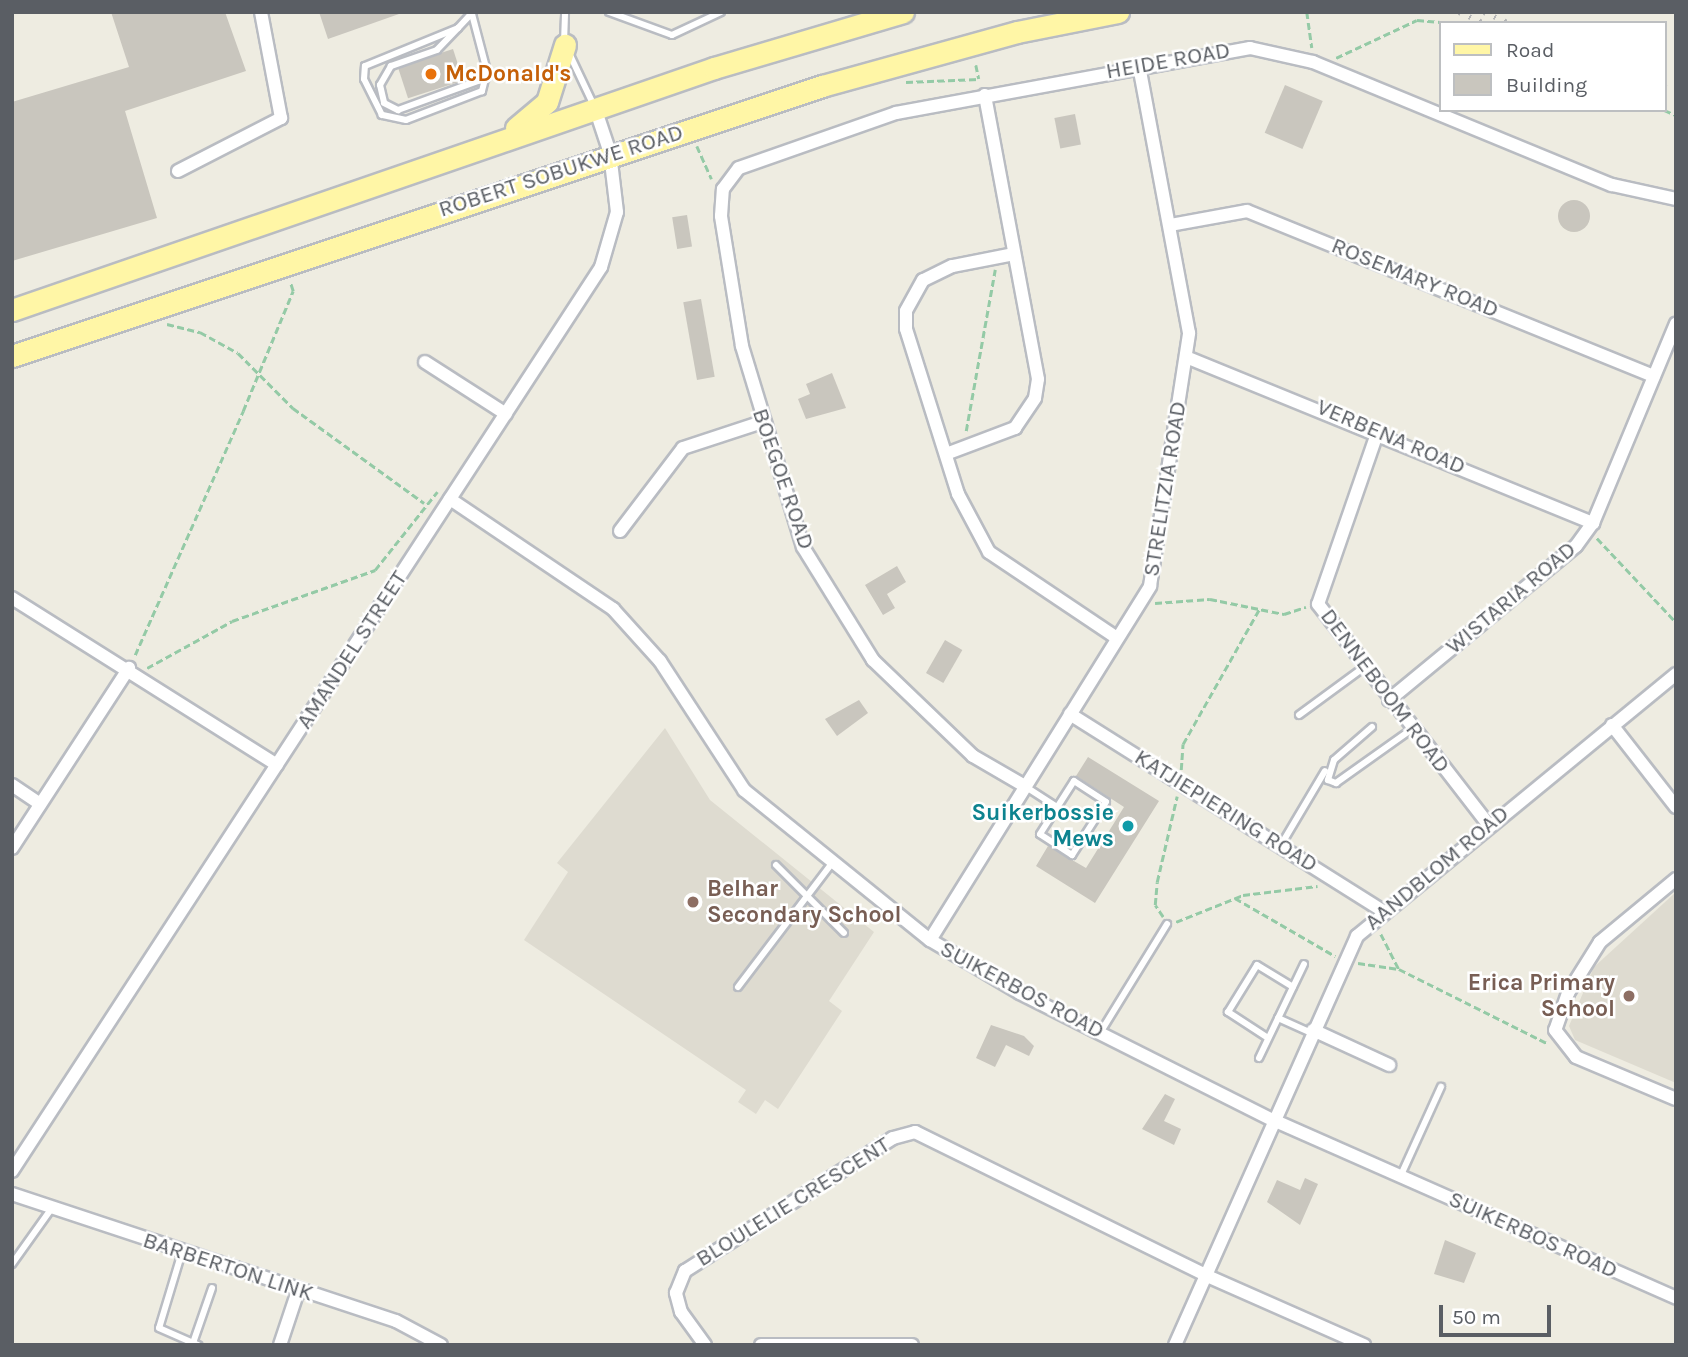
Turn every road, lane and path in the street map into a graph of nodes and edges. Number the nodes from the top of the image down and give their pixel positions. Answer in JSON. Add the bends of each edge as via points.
{"nodes":[{"id":1,"x":261,"y":12,"type":"edge"},
{"id":2,"x":565,"y":12,"type":"edge"},
{"id":3,"x":609,"y":12,"type":"edge"},
{"id":4,"x":721,"y":12,"type":"edge"},
{"id":5,"x":903,"y":12,"type":"edge"},
{"id":6,"x":1118,"y":12,"type":"edge"},
{"id":7,"x":1307,"y":12,"type":"edge"},
{"id":8,"x":472,"y":13,"type":"edge"},
{"id":9,"x":1440,"y":22,"type":"edge"},
{"id":10,"x":458,"y":28,"type":"junction"},
{"id":11,"x":1311,"y":39,"type":"dead end"},
{"id":12,"x":565,"y":45,"type":"junction"},
{"id":13,"x":976,"y":65,"type":"dead end"},
{"id":14,"x":1139,"y":65,"type":"junction"},
{"id":15,"x":1326,"y":68,"type":"junction"},
{"id":16,"x":486,"y":78,"type":"junction"},
{"id":17,"x":979,"y":79,"type":"junction"},
{"id":18,"x":897,"y":83,"type":"dead end"},
{"id":19,"x":985,"y":95,"type":"junction"},
{"id":20,"x":595,"y":108,"type":"junction"},
{"id":21,"x":695,"y":142,"type":"dead end"},
{"id":22,"x":491,"y":144,"type":"junction"},
{"id":23,"x":610,"y":153,"type":"junction"},
{"id":24,"x":178,"y":171,"type":"dead end"},
{"id":25,"x":732,"y":174,"type":"joint"},
{"id":26,"x":712,"y":179,"type":"dead end"},
{"id":27,"x":1676,"y":199,"type":"edge"},
{"id":28,"x":1170,"y":225,"type":"junction"},
{"id":29,"x":1014,"y":254,"type":"junction"},
{"id":30,"x":993,"y":258,"type":"junction"},
{"id":31,"x":289,"y":279,"type":"dead end"},
{"id":32,"x":12,"y":310,"type":"edge"},
{"id":33,"x":160,"y":322,"type":"dead end"},
{"id":34,"x":1676,"y":324,"type":"edge"},
{"id":35,"x":12,"y":356,"type":"edge"},
{"id":36,"x":1186,"y":357,"type":"junction"},
{"id":37,"x":425,"y":362,"type":"dead end"},
{"id":38,"x":257,"y":376,"type":"junction"},
{"id":39,"x":1654,"y":376,"type":"junction"},
{"id":40,"x":506,"y":414,"type":"junction"},
{"id":41,"x":762,"y":422,"type":"junction"},
{"id":42,"x":1378,"y":431,"type":"junction"},
{"id":43,"x":963,"y":448,"type":"junction"},
{"id":44,"x":946,"y":454,"type":"junction"},
{"id":45,"x":450,"y":499,"type":"junction"},
{"id":46,"x":1590,"y":527,"type":"junction"},
{"id":47,"x":620,"y":531,"type":"dead end"},
{"id":48,"x":12,"y":598,"type":"edge"},
{"id":49,"x":1142,"y":600,"type":"junction"},
{"id":50,"x":1318,"y":604,"type":"junction"},
{"id":51,"x":1259,"y":608,"type":"junction"},
{"id":52,"x":1676,"y":622,"type":"edge"},
{"id":53,"x":1117,"y":638,"type":"junction"},
{"id":54,"x":130,"y":668,"type":"junction"},
{"id":55,"x":1363,"y":668,"type":"junction"},
{"id":56,"x":1676,"y":674,"type":"edge"},
{"id":57,"x":1389,"y":700,"type":"junction"},
{"id":58,"x":1070,"y":714,"type":"junction"},
{"id":59,"x":1299,"y":716,"type":"dead end"},
{"id":60,"x":1612,"y":725,"type":"junction"},
{"id":61,"x":1372,"y":727,"type":"dead end"},
{"id":62,"x":1412,"y":729,"type":"junction"},
{"id":63,"x":277,"y":765,"type":"junction"},
{"id":64,"x":1326,"y":769,"type":"junction"},
{"id":65,"x":1183,"y":784,"type":"junction"},
{"id":66,"x":12,"y":785,"type":"edge"},
{"id":67,"x":1023,"y":785,"type":"junction"},
{"id":68,"x":40,"y":804,"type":"junction"},
{"id":69,"x":1057,"y":807,"type":"junction"},
{"id":70,"x":1676,"y":807,"type":"edge"},
{"id":71,"x":1488,"y":824,"type":"junction"},
{"id":72,"x":1280,"y":845,"type":"junction"},
{"id":73,"x":12,"y":848,"type":"edge"},
{"id":74,"x":832,"y":863,"type":"junction"},
{"id":75,"x":776,"y":865,"type":"dead end"},
{"id":76,"x":1335,"y":878,"type":"junction"},
{"id":77,"x":1676,"y":878,"type":"edge"},
{"id":78,"x":807,"y":897,"type":"junction"},
{"id":79,"x":1235,"y":898,"type":"junction"},
{"id":80,"x":1381,"y":911,"type":"junction"},
{"id":81,"x":1167,"y":924,"type":"junction"},
{"id":82,"x":1377,"y":926,"type":"dead end"},
{"id":83,"x":845,"y":933,"type":"dead end"},
{"id":84,"x":930,"y":940,"type":"junction"},
{"id":85,"x":1343,"y":959,"type":"junction"},
{"id":86,"x":1304,"y":964,"type":"dead end"},
{"id":87,"x":1399,"y":969,"type":"junction"},
{"id":88,"x":1293,"y":986,"type":"junction"},
{"id":89,"x":738,"y":987,"type":"dead end"},
{"id":90,"x":1278,"y":1018,"type":"junction"},
{"id":91,"x":1312,"y":1031,"type":"junction"},
{"id":92,"x":1100,"y":1033,"type":"junction"},
{"id":93,"x":1268,"y":1038,"type":"junction"},
{"id":94,"x":1545,"y":1045,"type":"dead end"},
{"id":95,"x":1259,"y":1058,"type":"dead end"},
{"id":96,"x":1389,"y":1065,"type":"dead end"},
{"id":97,"x":1441,"y":1087,"type":"dead end"},
{"id":98,"x":1676,"y":1099,"type":"edge"},
{"id":99,"x":1273,"y":1120,"type":"junction"},
{"id":100,"x":12,"y":1171,"type":"edge"},
{"id":101,"x":1400,"y":1177,"type":"junction"},
{"id":102,"x":12,"y":1194,"type":"edge"},
{"id":103,"x":52,"y":1208,"type":"junction"},
{"id":104,"x":182,"y":1252,"type":"junction"},
{"id":105,"x":13,"y":1261,"type":"edge"},
{"id":106,"x":1205,"y":1275,"type":"junction"},
{"id":107,"x":212,"y":1288,"type":"dead end"},
{"id":108,"x":298,"y":1291,"type":"junction"},
{"id":109,"x":1676,"y":1298,"type":"edge"},
{"id":110,"x":1356,"y":1343,"type":"edge"},
{"id":111,"x":196,"y":1344,"type":"edge"},
{"id":112,"x":280,"y":1345,"type":"edge"},
{"id":113,"x":441,"y":1345,"type":"edge"},
{"id":114,"x":705,"y":1345,"type":"edge"},
{"id":115,"x":761,"y":1345,"type":"edge"},
{"id":116,"x":912,"y":1345,"type":"edge"},
{"id":117,"x":1175,"y":1345,"type":"edge"}],
"edges":[{"from":1,"to":24,"type":"street","via":[[271,44],[281,117]]},
{"from":2,"to":12,"type":"lane"},
{"from":3,"to":4,"type":"lane","via":[[672,35]]},
{"from":5,"to":20,"type":"main road","name":"ROBERT SOBUKWE ROAD"},
{"from":6,"to":23,"type":"main road","name":"ROBERT SOBUKWE ROAD","via":[[954,49]]},
{"from":7,"to":11,"type":"path"},
{"from":8,"to":10,"type":"lane"},
{"from":8,"to":16,"type":"lane"},
{"from":9,"to":15,"type":"path","via":[[1417,20],[1339,54]]},
{"from":10,"to":16,"type":"lane","via":[[437,50],[391,66],[380,85],[384,103],[398,110]]},
{"from":10,"to":16,"type":"lane","via":[[370,61],[364,79],[377,110],[406,120],[482,91]]},
{"from":12,"to":20,"type":"lane"},
{"from":12,"to":22,"type":"main road","via":[[547,102]]},
{"from":13,"to":17,"type":"path"},
{"from":14,"to":15,"type":"street","name":"HEIDE ROAD","via":[[1250,48]]},
{"from":14,"to":19,"type":"street","name":"HEIDE ROAD"},
{"from":14,"to":28,"type":"street","name":"STRELITZIA ROAD"},
{"from":15,"to":27,"type":"street","name":"HEIDE ROAD","via":[[1575,171]]},
{"from":17,"to":18,"type":"path"},
{"from":17,"to":19,"type":"path"},
{"from":19,"to":25,"type":"street","name":"HEIDE ROAD","via":[[896,113],[749,161]]},
{"from":19,"to":29,"type":"street"},
{"from":20,"to":22,"type":"main road","name":"ROBERT SOBUKWE ROAD"},
{"from":20,"to":23,"type":"street","name":"AMANDEL STREET"},
{"from":21,"to":26,"type":"path"},
{"from":22,"to":32,"type":"main road","name":"ROBERT SOBUKWE ROAD"},
{"from":23,"to":35,"type":"main road","name":"ROBERT SOBUKWE ROAD"},
{"from":23,"to":40,"type":"street","name":"AMANDEL STREET","via":[[617,212],[610,251]]},
{"from":25,"to":41,"type":"street","name":"BOEGOE ROAD","via":[[721,216]]},
{"from":28,"to":36,"type":"street","name":"STRELITZIA ROAD","via":[[1187,309]]},
{"from":28,"to":39,"type":"street","name":"ROSEMARY ROAD","via":[[1247,211]]},
{"from":29,"to":30,"type":"street"},
{"from":29,"to":43,"type":"street","via":[[1038,379],[1035,398],[1015,428]]},
{"from":30,"to":43,"type":"path"},
{"from":30,"to":44,"type":"street","via":[[923,280],[906,311]]},
{"from":31,"to":38,"type":"path","via":[[293,291]]},
{"from":33,"to":38,"type":"path","via":[[210,337],[238,353]]},
{"from":34,"to":39,"type":"street","name":"WISTARIA ROAD"},
{"from":36,"to":42,"type":"street","name":"VERBENA ROAD"},
{"from":36,"to":49,"type":"street","name":"STRELITZIA ROAD","via":[[1154,569]]},
{"from":37,"to":40,"type":"street"},
{"from":38,"to":54,"type":"path"},
{"from":38,"to":54,"type":"path","via":[[424,503],[375,570],[232,621],[148,668]]},
{"from":39,"to":46,"type":"street","name":"WISTARIA ROAD"},
{"from":40,"to":45,"type":"street","name":"AMANDEL STREET"},
{"from":41,"to":47,"type":"street","via":[[683,448]]},
{"from":41,"to":67,"type":"street","name":"BOEGOE ROAD","via":[[803,547],[873,660],[973,756]]},
{"from":42,"to":46,"type":"street","name":"VERBENA ROAD"},
{"from":42,"to":50,"type":"street","name":"DENNEBOOM ROAD"},
{"from":43,"to":44,"type":"street"},
{"from":44,"to":53,"type":"street","via":[[958,494],[989,552]]},
{"from":45,"to":63,"type":"street","name":"AMANDEL STREET"},
{"from":45,"to":74,"type":"street","name":"SUIKERBOS ROAD","via":[[613,609],[660,661],[730,776]]},
{"from":46,"to":52,"type":"path"},
{"from":46,"to":57,"type":"street","name":"WISTARIA ROAD","via":[[1556,565]]},
{"from":48,"to":54,"type":"street"},
{"from":49,"to":51,"type":"path","via":[[1210,599]]},
{"from":49,"to":53,"type":"street","name":"STRELITZIA ROAD"},
{"from":50,"to":51,"type":"path","via":[[1284,614]]},
{"from":50,"to":55,"type":"street","name":"DENNEBOOM ROAD"},
{"from":51,"to":65,"type":"path","via":[[1183,744]]},
{"from":53,"to":58,"type":"street","name":"STRELITZIA ROAD"},
{"from":54,"to":63,"type":"street"},
{"from":54,"to":68,"type":"street"},
{"from":55,"to":57,"type":"street","name":"DENNEBOOM ROAD"},
{"from":55,"to":59,"type":"lane"},
{"from":56,"to":60,"type":"street","name":"AANDBLOM ROAD"},
{"from":57,"to":62,"type":"street","name":"DENNEBOOM ROAD"},
{"from":58,"to":65,"type":"street","name":"KATJIEPIERING ROAD"},
{"from":58,"to":67,"type":"street","name":"STRELITZIA ROAD"},
{"from":60,"to":70,"type":"street"},
{"from":60,"to":71,"type":"street","name":"AANDBLOM ROAD"},
{"from":61,"to":64,"type":"lane"},
{"from":62,"to":64,"type":"lane","via":[[1336,783],[1325,777]]},
{"from":62,"to":71,"type":"street","name":"DENNEBOOM ROAD"},
{"from":63,"to":100,"type":"street","name":"AMANDEL STREET"},
{"from":64,"to":72,"type":"lane","via":[[1312,783]]},
{"from":65,"to":72,"type":"street","name":"KATJIEPIERING ROAD"},
{"from":65,"to":81,"type":"path","via":[[1157,882],[1155,905]]},
{"from":66,"to":68,"type":"street"},
{"from":67,"to":69,"type":"lane"},
{"from":67,"to":84,"type":"street","name":"STRELITZIA ROAD"},
{"from":68,"to":73,"type":"street"},
{"from":69,"to":69,"type":"lane","via":[[1073,781],[1106,802],[1072,855],[1040,834]]},
{"from":71,"to":80,"type":"street","name":"AANDBLOM ROAD"},
{"from":72,"to":76,"type":"street","name":"KATJIEPIERING ROAD"},
{"from":74,"to":78,"type":"lane"},
{"from":74,"to":84,"type":"street","name":"SUIKERBOS ROAD"},
{"from":75,"to":78,"type":"lane"},
{"from":76,"to":79,"type":"path","via":[[1330,887]]},
{"from":76,"to":80,"type":"street","name":"KATJIEPIERING ROAD"},
{"from":77,"to":98,"type":"street","via":[[1600,942],[1568,993],[1555,1030],[1576,1057]]},
{"from":78,"to":83,"type":"lane"},
{"from":78,"to":89,"type":"lane"},
{"from":79,"to":81,"type":"path"},
{"from":79,"to":85,"type":"path"},
{"from":80,"to":85,"type":"street","name":"AANDBLOM ROAD"},
{"from":81,"to":92,"type":"lane"},
{"from":82,"to":87,"type":"path"},
{"from":84,"to":92,"type":"street","name":"SUIKERBOS ROAD"},
{"from":85,"to":87,"type":"path"},
{"from":85,"to":91,"type":"street","name":"AANDBLOM ROAD"},
{"from":86,"to":88,"type":"lane"},
{"from":87,"to":94,"type":"path"},
{"from":88,"to":90,"type":"lane"},
{"from":88,"to":93,"type":"lane","via":[[1257,965],[1228,1012]]},
{"from":90,"to":91,"type":"lane"},
{"from":90,"to":93,"type":"lane"},
{"from":91,"to":96,"type":"street"},
{"from":91,"to":99,"type":"street","name":"AANDBLOM ROAD"},
{"from":92,"to":99,"type":"street","name":"SUIKERBOS ROAD"},
{"from":93,"to":95,"type":"lane"},
{"from":97,"to":101,"type":"lane"},
{"from":99,"to":101,"type":"street","name":"SUIKERBOS ROAD"},
{"from":99,"to":106,"type":"street"},
{"from":101,"to":109,"type":"street","name":"SUIKERBOS ROAD"},
{"from":102,"to":103,"type":"street","name":"BARBERTON LINK"},
{"from":103,"to":104,"type":"street","name":"BARBERTON LINK"},
{"from":103,"to":105,"type":"lane"},
{"from":104,"to":108,"type":"street","name":"BARBERTON LINK"},
{"from":104,"to":111,"type":"lane","via":[[159,1328]]},
{"from":106,"to":110,"type":"street","name":"BLOULELIE CRESCENT"},
{"from":106,"to":114,"type":"street","name":"BLOULELIE CRESCENT","via":[[931,1135],[902,1134],[685,1271],[676,1293],[681,1312]]},
{"from":106,"to":117,"type":"street"},
{"from":107,"to":111,"type":"lane"},
{"from":108,"to":112,"type":"street"},
{"from":108,"to":113,"type":"street","name":"BARBERTON LINK","via":[[396,1321]]},
{"from":115,"to":116,"type":"street"}]}
